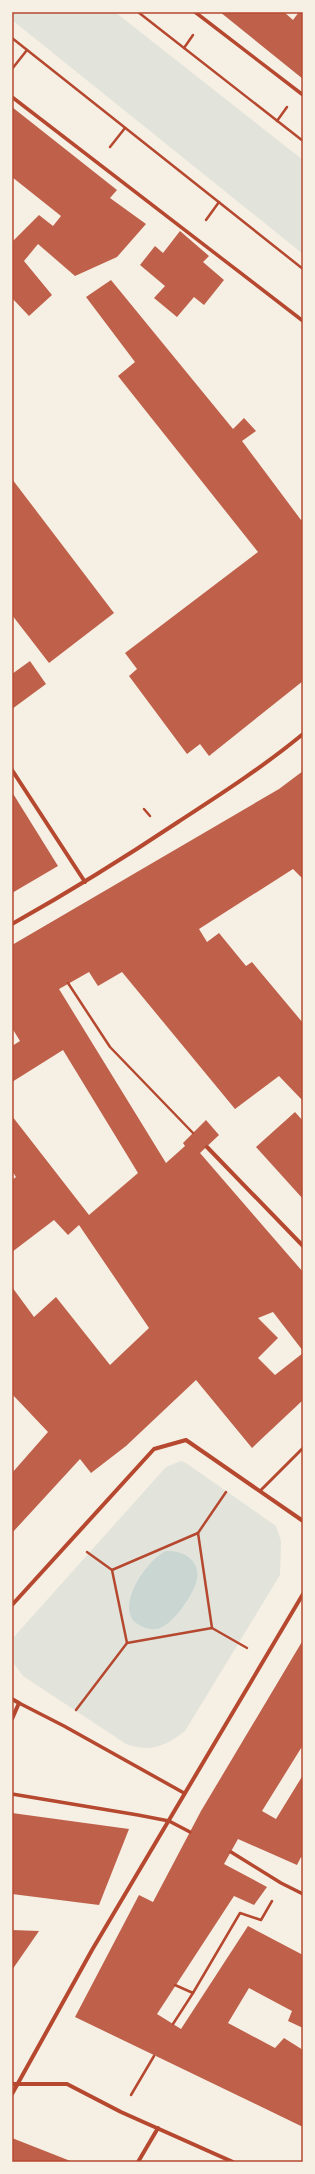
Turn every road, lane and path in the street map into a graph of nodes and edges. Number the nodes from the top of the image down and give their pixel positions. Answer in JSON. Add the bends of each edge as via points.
{"nodes":[{"id":1,"x":138,"y":12,"type":"edge"},
{"id":2,"x":195,"y":12,"type":"edge"},
{"id":3,"x":195,"y":32,"type":"dead end"},
{"id":4,"x":12,"y":38,"type":"edge"},
{"id":5,"x":184,"y":48,"type":"junction"},
{"id":6,"x":27,"y":50,"type":"junction"},
{"id":7,"x":12,"y":69,"type":"edge"},
{"id":8,"x":303,"y":95,"type":"edge"},
{"id":9,"x":12,"y":97,"type":"edge"},
{"id":10,"x":289,"y":105,"type":"dead end"},
{"id":11,"x":277,"y":121,"type":"junction"},
{"id":12,"x":125,"y":128,"type":"junction"},
{"id":13,"x":303,"y":141,"type":"edge"},
{"id":14,"x":106,"y":152,"type":"dead end"},
{"id":15,"x":219,"y":202,"type":"junction"},
{"id":16,"x":205,"y":222,"type":"dead end"},
{"id":17,"x":303,"y":269,"type":"edge"},
{"id":18,"x":303,"y":321,"type":"edge"},
{"id":19,"x":303,"y":734,"type":"edge"},
{"id":20,"x":12,"y":770,"type":"edge"},
{"id":21,"x":85,"y":882,"type":"junction"},
{"id":22,"x":12,"y":924,"type":"edge"},
{"id":23,"x":68,"y":983,"type":"dead end"},
{"id":24,"x":193,"y":1133,"type":"dead end"},
{"id":25,"x":207,"y":1147,"type":"dead end"},
{"id":26,"x":303,"y":1246,"type":"edge"},
{"id":27,"x":303,"y":1448,"type":"edge"},
{"id":28,"x":227,"y":1491,"type":"dead end"},
{"id":29,"x":260,"y":1491,"type":"junction"},
{"id":30,"x":303,"y":1520,"type":"edge"},
{"id":31,"x":198,"y":1533,"type":"junction"},
{"id":32,"x":71,"y":1539,"type":"junction"},
{"id":33,"x":112,"y":1570,"type":"junction"},
{"id":34,"x":303,"y":1594,"type":"edge"},
{"id":35,"x":12,"y":1605,"type":"edge"},
{"id":36,"x":212,"y":1628,"type":"junction"},
{"id":37,"x":126,"y":1643,"type":"junction"},
{"id":38,"x":265,"y":1658,"type":"junction"},
{"id":39,"x":12,"y":1699,"type":"edge"},
{"id":40,"x":19,"y":1703,"type":"junction"},
{"id":41,"x":12,"y":1719,"type":"edge"},
{"id":42,"x":64,"y":1726,"type":"junction"},
{"id":43,"x":184,"y":1793,"type":"junction"},
{"id":44,"x":12,"y":1794,"type":"edge"},
{"id":45,"x":169,"y":1821,"type":"junction"},
{"id":46,"x":190,"y":1832,"type":"dead end"},
{"id":47,"x":231,"y":1852,"type":"dead end"},
{"id":48,"x":281,"y":1883,"type":"junction"},
{"id":49,"x":303,"y":1894,"type":"edge"},
{"id":50,"x":175,"y":1985,"type":"dead end"},
{"id":51,"x":193,"y":1993,"type":"junction"},
{"id":52,"x":173,"y":2024,"type":"dead end"},
{"id":53,"x":154,"y":2056,"type":"dead end"},
{"id":54,"x":12,"y":2084,"type":"edge"},
{"id":55,"x":18,"y":2085,"type":"junction"},
{"id":56,"x":12,"y":2094,"type":"edge"},
{"id":57,"x":121,"y":2112,"type":"junction"},
{"id":58,"x":158,"y":2128,"type":"junction"},
{"id":59,"x":138,"y":2162,"type":"edge"},
{"id":60,"x":233,"y":2162,"type":"edge"}],
"edges":[{"from":1,"to":5,"type":"path"},
{"from":2,"to":8,"type":"street"},
{"from":3,"to":5,"type":"path"},
{"from":4,"to":6,"type":"path"},
{"from":5,"to":11,"type":"path"},
{"from":6,"to":7,"type":"path"},
{"from":6,"to":12,"type":"path"},
{"from":9,"to":18,"type":"street"},
{"from":10,"to":11,"type":"path"},
{"from":11,"to":13,"type":"path"},
{"from":12,"to":14,"type":"path"},
{"from":12,"to":15,"type":"path"},
{"from":15,"to":16,"type":"path"},
{"from":15,"to":17,"type":"path"},
{"from":19,"to":21,"type":"street","via":[[264,766]]},
{"from":20,"to":21,"type":"street"},
{"from":21,"to":22,"type":"street"},
{"from":23,"to":24,"type":"path","via":[[110,1047]]},
{"from":25,"to":26,"type":"street"},
{"from":27,"to":29,"type":"lane"},
{"from":28,"to":31,"type":"path"},
{"from":29,"to":30,"type":"street"},
{"from":29,"to":32,"type":"street","via":[[186,1440],[154,1449]]},
{"from":31,"to":33,"type":"path"},
{"from":31,"to":36,"type":"path"},
{"from":32,"to":33,"type":"path"},
{"from":32,"to":35,"type":"street"},
{"from":33,"to":37,"type":"path"},
{"from":34,"to":38,"type":"street"},
{"from":36,"to":37,"type":"path"},
{"from":36,"to":38,"type":"path"},
{"from":37,"to":42,"type":"path"},
{"from":38,"to":43,"type":"street"},
{"from":39,"to":40,"type":"street"},
{"from":40,"to":41,"type":"street"},
{"from":40,"to":42,"type":"street"},
{"from":42,"to":43,"type":"street"},
{"from":43,"to":45,"type":"street"},
{"from":44,"to":45,"type":"street"},
{"from":45,"to":46,"type":"street"},
{"from":45,"to":55,"type":"street","via":[[92,1950]]},
{"from":47,"to":48,"type":"street"},
{"from":48,"to":49,"type":"street"},
{"from":48,"to":51,"type":"path","via":[[261,1920],[240,1913]]},
{"from":50,"to":51,"type":"path"},
{"from":51,"to":52,"type":"path"},
{"from":53,"to":57,"type":"path"},
{"from":54,"to":55,"type":"street"},
{"from":55,"to":56,"type":"street"},
{"from":55,"to":57,"type":"street","via":[[67,2084]]},
{"from":57,"to":58,"type":"street"},
{"from":58,"to":59,"type":"street"},
{"from":58,"to":60,"type":"street"}]}
